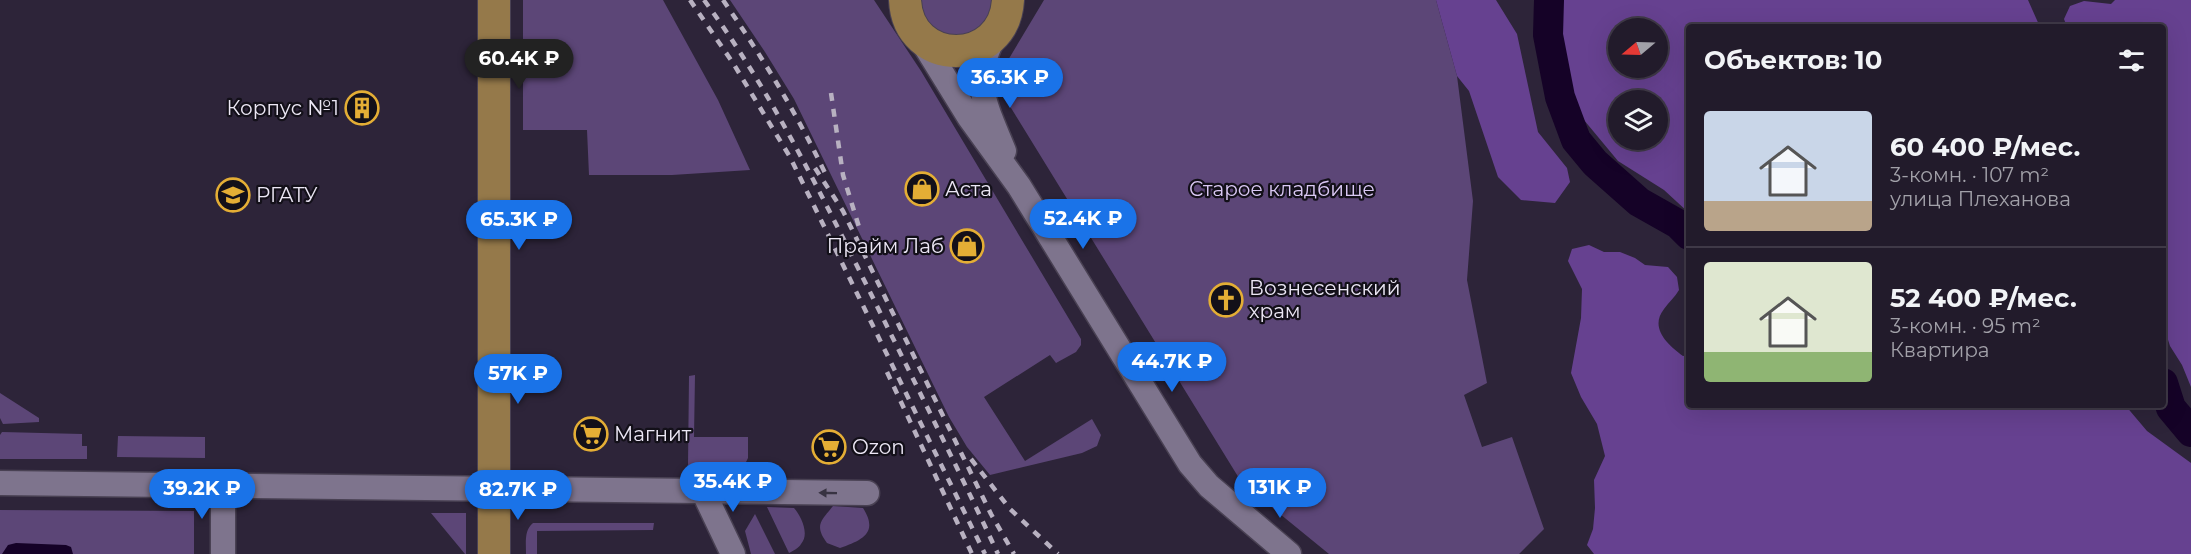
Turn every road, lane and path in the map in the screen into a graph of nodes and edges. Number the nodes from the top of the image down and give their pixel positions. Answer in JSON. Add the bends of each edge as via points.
{"nodes":[{"id":1,"x":494,"y":0,"type":"edge"},
{"id":2,"x":1007,"y":10,"type":"edge"},
{"id":3,"x":907,"y":14,"type":"edge"},
{"id":4,"x":1019,"y":186,"type":"junction"},
{"id":5,"x":0,"y":483,"type":"edge"},
{"id":6,"x":223,"y":485,"type":"junction"},
{"id":7,"x":494,"y":488,"type":"junction"},
{"id":8,"x":703,"y":491,"type":"junction"},
{"id":9,"x":867,"y":493,"type":"dead end"},
{"id":10,"x":223,"y":554,"type":"edge"},
{"id":11,"x":494,"y":554,"type":"edge"},
{"id":12,"x":733,"y":554,"type":"edge"},
{"id":13,"x":1289,"y":554,"type":"edge"}],
"edges":[{"from":1,"to":7,"type":"main road"},
{"from":2,"to":3,"type":"main road","via":[[981,45],[960,52],[938,48]]},
{"from":2,"to":4,"type":"street","via":[[985,53],[981,78],[988,112]]},
{"from":3,"to":4,"type":"street","via":[[969,117]]},
{"from":4,"to":13,"type":"street","via":[[1198,475]]},
{"from":5,"to":6,"type":"street"},
{"from":6,"to":7,"type":"street"},
{"from":6,"to":10,"type":"street"},
{"from":7,"to":8,"type":"street"},
{"from":7,"to":11,"type":"main road"},
{"from":9,"to":8,"type":"street","one_way":true},
{"from":8,"to":12,"type":"street"}]}
